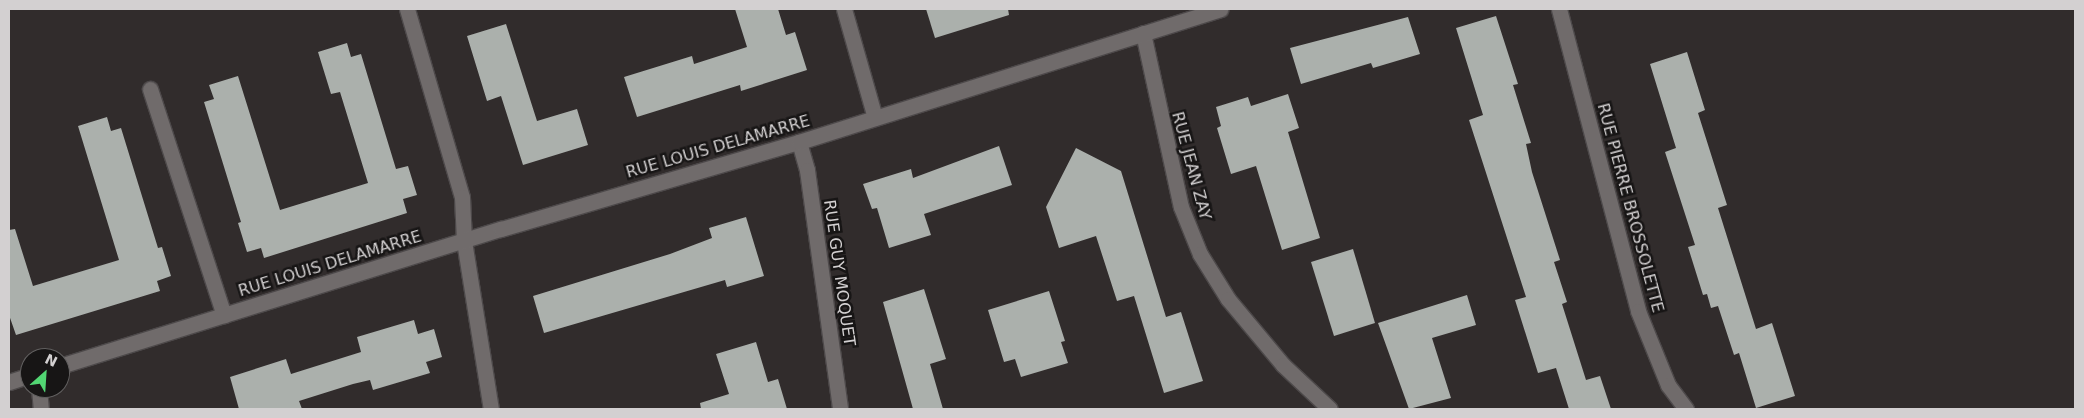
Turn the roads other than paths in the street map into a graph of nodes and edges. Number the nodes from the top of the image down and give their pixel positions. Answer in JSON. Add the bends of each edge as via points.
{"nodes":[{"id":1,"x":407,"y":9,"type":"edge"},
{"id":2,"x":844,"y":9,"type":"edge"},
{"id":3,"x":1220,"y":9,"type":"edge"},
{"id":4,"x":1558,"y":9,"type":"edge"},
{"id":5,"x":1142,"y":33,"type":"junction"},
{"id":6,"x":150,"y":89,"type":"dead end"},
{"id":7,"x":875,"y":118,"type":"junction"},
{"id":8,"x":799,"y":142,"type":"junction"},
{"id":9,"x":464,"y":241,"type":"junction"},
{"id":10,"x":224,"y":315,"type":"junction"},
{"id":11,"x":70,"y":363,"type":"edge"},
{"id":12,"x":491,"y":409,"type":"edge"},
{"id":13,"x":840,"y":409,"type":"edge"},
{"id":14,"x":1330,"y":409,"type":"edge"},
{"id":15,"x":1686,"y":409,"type":"edge"}],
"edges":[{"from":1,"to":9,"type":"street","via":[[462,197]]},
{"from":2,"to":7,"type":"street"},
{"from":3,"to":5,"type":"street","name":"RUE LOUIS DELAMARRE"},
{"from":4,"to":15,"type":"street","name":"RUE PIERRE BROSSOLETTE","via":[[1638,311],[1668,385]]},
{"from":5,"to":7,"type":"street","name":"RUE LOUIS DELAMARRE"},
{"from":5,"to":14,"type":"street","name":"RUE JEAN ZAY","via":[[1181,208],[1200,254],[1234,307],[1283,365]]},
{"from":6,"to":10,"type":"street","name":"RUE LOUIS DELAMARRE"},
{"from":7,"to":8,"type":"street","name":"RUE LOUIS DELAMARRE"},
{"from":8,"to":9,"type":"street","name":"RUE LOUIS DELAMARRE"},
{"from":8,"to":13,"type":"street","name":"RUE GUY MOQUET","via":[[807,170]]},
{"from":9,"to":10,"type":"street","name":"RUE LOUIS DELAMARRE"},
{"from":9,"to":12,"type":"street"},
{"from":10,"to":11,"type":"street","name":"RUE LOUIS DELAMARRE"}]}
